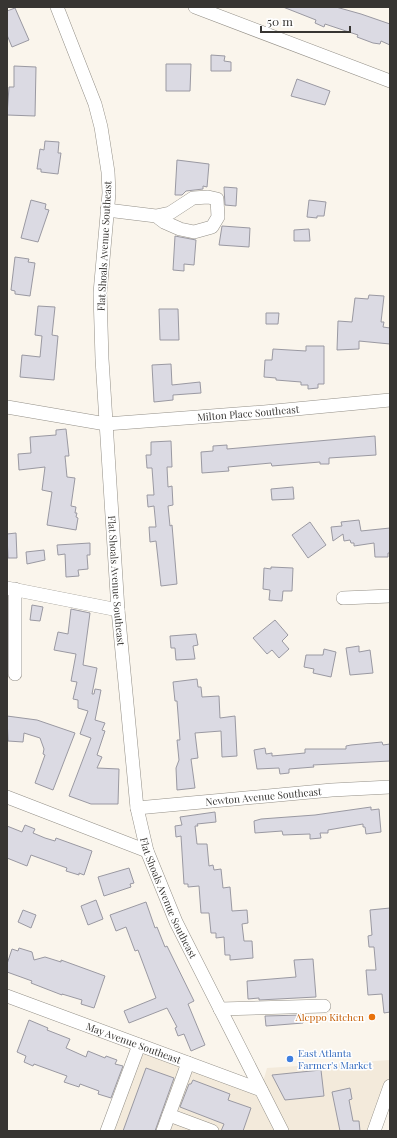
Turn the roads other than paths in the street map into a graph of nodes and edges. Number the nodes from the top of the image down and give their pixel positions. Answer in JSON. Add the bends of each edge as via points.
{"nodes":[{"id":1,"x":57,"y":7,"type":"edge"},
{"id":2,"x":195,"y":7,"type":"edge"},
{"id":3,"x":390,"y":81,"type":"edge"},
{"id":4,"x":107,"y":210,"type":"junction"},
{"id":5,"x":156,"y":216,"type":"junction"},
{"id":6,"x":390,"y":400,"type":"edge"},
{"id":7,"x":7,"y":408,"type":"edge"},
{"id":8,"x":106,"y":424,"type":"junction"},
{"id":9,"x":11,"y":588,"type":"edge"},
{"id":10,"x":390,"y":596,"type":"edge"},
{"id":11,"x":343,"y":598,"type":"dead end"},
{"id":12,"x":118,"y":610,"type":"junction"},
{"id":13,"x":15,"y":674,"type":"dead end"},
{"id":14,"x":390,"y":787,"type":"edge"},
{"id":15,"x":7,"y":797,"type":"edge"},
{"id":16,"x":137,"y":808,"type":"junction"},
{"id":17,"x":147,"y":850,"type":"junction"},
{"id":18,"x":7,"y":996,"type":"edge"},
{"id":19,"x":324,"y":1006,"type":"dead end"},
{"id":20,"x":220,"y":1009,"type":"junction"},
{"id":21,"x":139,"y":1046,"type":"junction"},
{"id":22,"x":188,"y":1063,"type":"junction"},
{"id":23,"x":390,"y":1086,"type":"edge"},
{"id":24,"x":260,"y":1090,"type":"junction"},
{"id":25,"x":169,"y":1115,"type":"junction"},
{"id":26,"x":377,"y":1130,"type":"edge"},
{"id":27,"x":107,"y":1131,"type":"edge"},
{"id":28,"x":163,"y":1131,"type":"edge"},
{"id":29,"x":212,"y":1131,"type":"edge"},
{"id":30,"x":282,"y":1131,"type":"edge"}],
"edges":[{"from":1,"to":4,"type":"street","name":"Flat Shoals Avenue Southeast","via":[[79,60],[101,127],[108,172]]},
{"from":2,"to":3,"type":"street"},
{"from":4,"to":5,"type":"street"},
{"from":4,"to":8,"type":"street","name":"Flat Shoals Avenue Southeast","via":[[100,293]]},
{"from":5,"to":5,"type":"street","via":[[180,229],[194,232],[212,227],[218,217],[217,199],[192,198],[170,213]]},
{"from":6,"to":8,"type":"street","name":"Milton Place Southeast"},
{"from":7,"to":8,"type":"street","name":"Milton Place Southeast"},
{"from":8,"to":12,"type":"street","name":"Flat Shoals Avenue Southeast"},
{"from":9,"to":12,"type":"street"},
{"from":9,"to":13,"type":"street"},
{"from":10,"to":11,"type":"street"},
{"from":12,"to":16,"type":"street","name":"Flat Shoals Avenue Southeast"},
{"from":14,"to":16,"type":"street","name":"Newton Avenue Southeast"},
{"from":15,"to":17,"type":"street"},
{"from":16,"to":17,"type":"street","name":"Flat Shoals Avenue Southeast"},
{"from":17,"to":20,"type":"street","name":"Flat Shoals Avenue Southeast","via":[[176,922]]},
{"from":18,"to":21,"type":"street","name":"May Avenue Southeast"},
{"from":19,"to":20,"type":"street"},
{"from":20,"to":24,"type":"street","name":"Flat Shoals Avenue Southeast"},
{"from":21,"to":22,"type":"street","name":"May Avenue Southeast"},
{"from":21,"to":27,"type":"street"},
{"from":22,"to":24,"type":"street","name":"May Avenue Southeast"},
{"from":22,"to":25,"type":"street"},
{"from":23,"to":26,"type":"street"},
{"from":24,"to":30,"type":"street","name":"Flat Shoals Avenue Southeast"},
{"from":25,"to":28,"type":"street"},
{"from":25,"to":29,"type":"street"}]}
